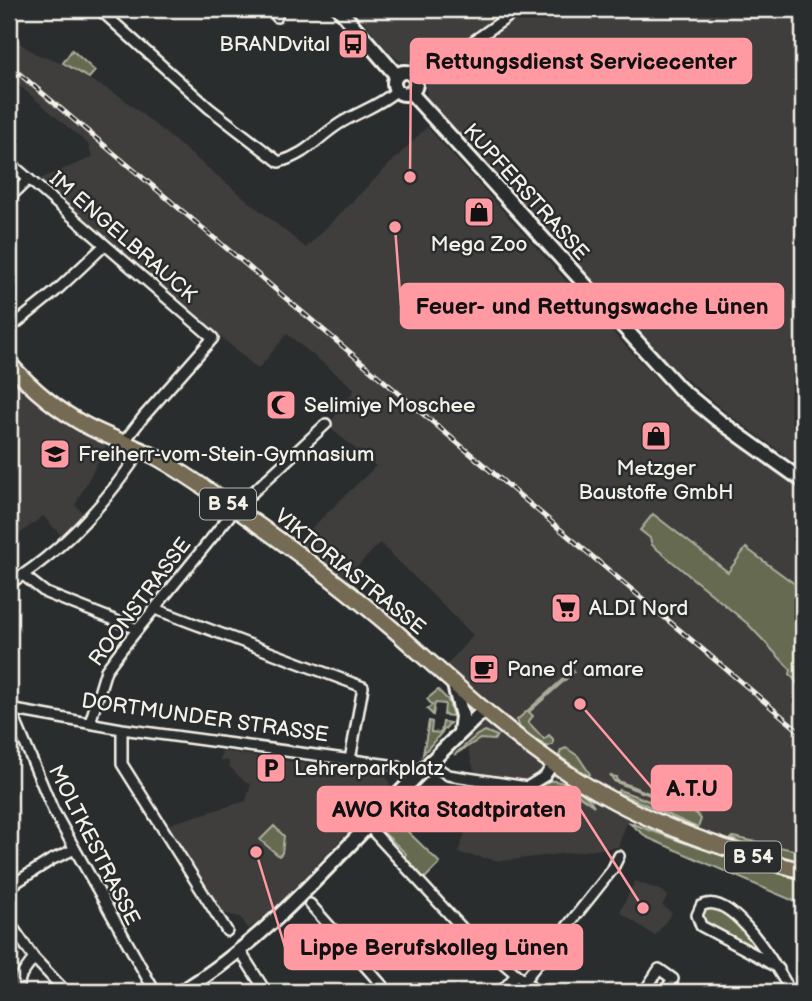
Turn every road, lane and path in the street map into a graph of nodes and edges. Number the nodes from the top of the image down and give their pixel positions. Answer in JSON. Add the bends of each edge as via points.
{"nodes":[{"id":1,"x":99,"y":9,"type":"edge"},
{"id":2,"x":340,"y":9,"type":"edge"},
{"id":3,"x":519,"y":9,"type":"edge"},
{"id":4,"x":396,"y":75,"type":"junction"},
{"id":5,"x":415,"y":78,"type":"junction"},
{"id":6,"x":396,"y":91,"type":"junction"},
{"id":7,"x":411,"y":93,"type":"junction"},
{"id":8,"x":9,"y":162,"type":"edge"},
{"id":9,"x":29,"y":179,"type":"junction"},
{"id":10,"x":9,"y":198,"type":"edge"},
{"id":11,"x":105,"y":245,"type":"junction"},
{"id":12,"x":9,"y":329,"type":"edge"},
{"id":13,"x":9,"y":363,"type":"edge"},
{"id":14,"x":326,"y":424,"type":"dead end"},
{"id":15,"x":124,"y":442,"type":"junction"},
{"id":16,"x":141,"y":450,"type":"junction"},
{"id":17,"x":803,"y":481,"type":"edge"},
{"id":18,"x":236,"y":509,"type":"junction"},
{"id":19,"x":23,"y":575,"type":"junction"},
{"id":20,"x":9,"y":583,"type":"edge"},
{"id":21,"x":155,"y":610,"type":"junction"},
{"id":22,"x":137,"y":629,"type":"junction"},
{"id":23,"x":454,"y":685,"type":"junction"},
{"id":24,"x":9,"y":707,"type":"edge"},
{"id":25,"x":483,"y":711,"type":"junction"},
{"id":26,"x":90,"y":723,"type":"junction"},
{"id":27,"x":122,"y":729,"type":"junction"},
{"id":28,"x":460,"y":733,"type":"junction"},
{"id":29,"x":350,"y":760,"type":"junction"},
{"id":30,"x":553,"y":764,"type":"junction"},
{"id":31,"x":397,"y":766,"type":"dead end"},
{"id":32,"x":435,"y":766,"type":"junction"},
{"id":33,"x":368,"y":826,"type":"junction"},
{"id":34,"x":73,"y":850,"type":"junction"},
{"id":35,"x":619,"y":856,"type":"dead end"},
{"id":36,"x":803,"y":871,"type":"edge"},
{"id":37,"x":9,"y":887,"type":"edge"},
{"id":38,"x":310,"y":904,"type":"dead end"},
{"id":39,"x":9,"y":922,"type":"edge"},
{"id":40,"x":227,"y":931,"type":"dead end"},
{"id":41,"x":240,"y":951,"type":"junction"},
{"id":42,"x":34,"y":958,"type":"junction"},
{"id":43,"x":779,"y":970,"type":"junction"},
{"id":44,"x":519,"y":979,"type":"junction"},
{"id":45,"x":16,"y":992,"type":"edge"},
{"id":46,"x":66,"y":992,"type":"edge"},
{"id":47,"x":155,"y":992,"type":"edge"},
{"id":48,"x":181,"y":992,"type":"edge"},
{"id":49,"x":266,"y":992,"type":"edge"},
{"id":50,"x":388,"y":992,"type":"edge"},
{"id":51,"x":501,"y":992,"type":"edge"},
{"id":52,"x":537,"y":992,"type":"edge"},
{"id":53,"x":644,"y":992,"type":"edge"},
{"id":54,"x":664,"y":992,"type":"edge"},
{"id":55,"x":791,"y":992,"type":"edge"}],
"edges":[{"from":1,"to":6,"type":"street","via":[[209,108],[279,162],[298,156]]},
{"from":2,"to":4,"type":"street"},
{"from":3,"to":5,"type":"street"},
{"from":4,"to":5,"type":"street","via":[[407,72]]},
{"from":4,"to":6,"type":"street"},
{"from":5,"to":7,"type":"street"},
{"from":6,"to":7,"type":"street"},
{"from":7,"to":17,"type":"street","name":"KUPFERSTRASSE","via":[[680,389]]},
{"from":8,"to":9,"type":"street","name":"IM ENGELBRAUCK"},
{"from":9,"to":10,"type":"street"},
{"from":9,"to":11,"type":"street","name":"IM ENGELBRAUCK"},
{"from":11,"to":12,"type":"street"},
{"from":11,"to":15,"type":"street","name":"IM ENGELBRAUCK","via":[[213,338]]},
{"from":13,"to":15,"type":"main road","name":"VIKTORIASTRASSE","number":"B 54","via":[[50,402],[85,425]]},
{"from":14,"to":18,"type":"street","name":"ROONSTRASSE"},
{"from":15,"to":16,"type":"main road","name":"VIKTORIASTRASSE","number":"B 54"},
{"from":16,"to":18,"type":"main road","name":"VIKTORIASTRASSE","number":"B 54"},
{"from":16,"to":19,"type":"street","via":[[111,493],[69,539]]},
{"from":18,"to":21,"type":"street","name":"ROONSTRASSE"},
{"from":18,"to":23,"type":"main road","name":"VIKTORIASTRASSE","number":"B 54","via":[[359,601]]},
{"from":19,"to":20,"type":"street"},
{"from":19,"to":22,"type":"street","via":[[46,593]]},
{"from":21,"to":22,"type":"street","name":"ROONSTRASSE"},
{"from":21,"to":29,"type":"street","via":[[363,687]]},
{"from":22,"to":26,"type":"street","name":"ROONSTRASSE","via":[[106,670]]},
{"from":23,"to":25,"type":"main road","name":"VIKTORIASTRASSE","number":"B 54"},
{"from":23,"to":28,"type":"street"},
{"from":24,"to":26,"type":"street","name":"DORTMUNDER STRASSE"},
{"from":24,"to":34,"type":"street","name":"MOLTKESTRASSE"},
{"from":25,"to":28,"type":"street"},
{"from":25,"to":30,"type":"main road","number":"B 54"},
{"from":26,"to":27,"type":"street","name":"DORTMUNDER STRASSE"},
{"from":27,"to":29,"type":"street","name":"DORTMUNDER STRASSE"},
{"from":27,"to":40,"type":"street","via":[[122,764]]},
{"from":28,"to":32,"type":"street"},
{"from":29,"to":31,"type":"street","name":"DORTMUNDER STRASSE"},
{"from":30,"to":32,"type":"street","via":[[545,776],[527,787],[447,775]]},
{"from":30,"to":36,"type":"main road","number":"B 54","via":[[595,791],[671,827]]},
{"from":32,"to":33,"type":"street"},
{"from":33,"to":41,"type":"street","via":[[301,897]]},
{"from":33,"to":44,"type":"street","via":[[442,907]]},
{"from":34,"to":37,"type":"street"},
{"from":34,"to":47,"type":"street","name":"MOLTKESTRASSE"},
{"from":35,"to":44,"type":"street"},
{"from":38,"to":50,"type":"street"},
{"from":39,"to":42,"type":"street"},
{"from":41,"to":48,"type":"street"},
{"from":41,"to":49,"type":"street"},
{"from":42,"to":45,"type":"street"},
{"from":42,"to":46,"type":"street"},
{"from":43,"to":43,"type":"street","via":[[734,914],[712,902],[701,905],[697,915],[701,926]]},
{"from":43,"to":55,"type":"street"},
{"from":44,"to":51,"type":"street"},
{"from":44,"to":52,"type":"street"},
{"from":53,"to":54,"type":"street","via":[[660,969],[673,979]]}]}
